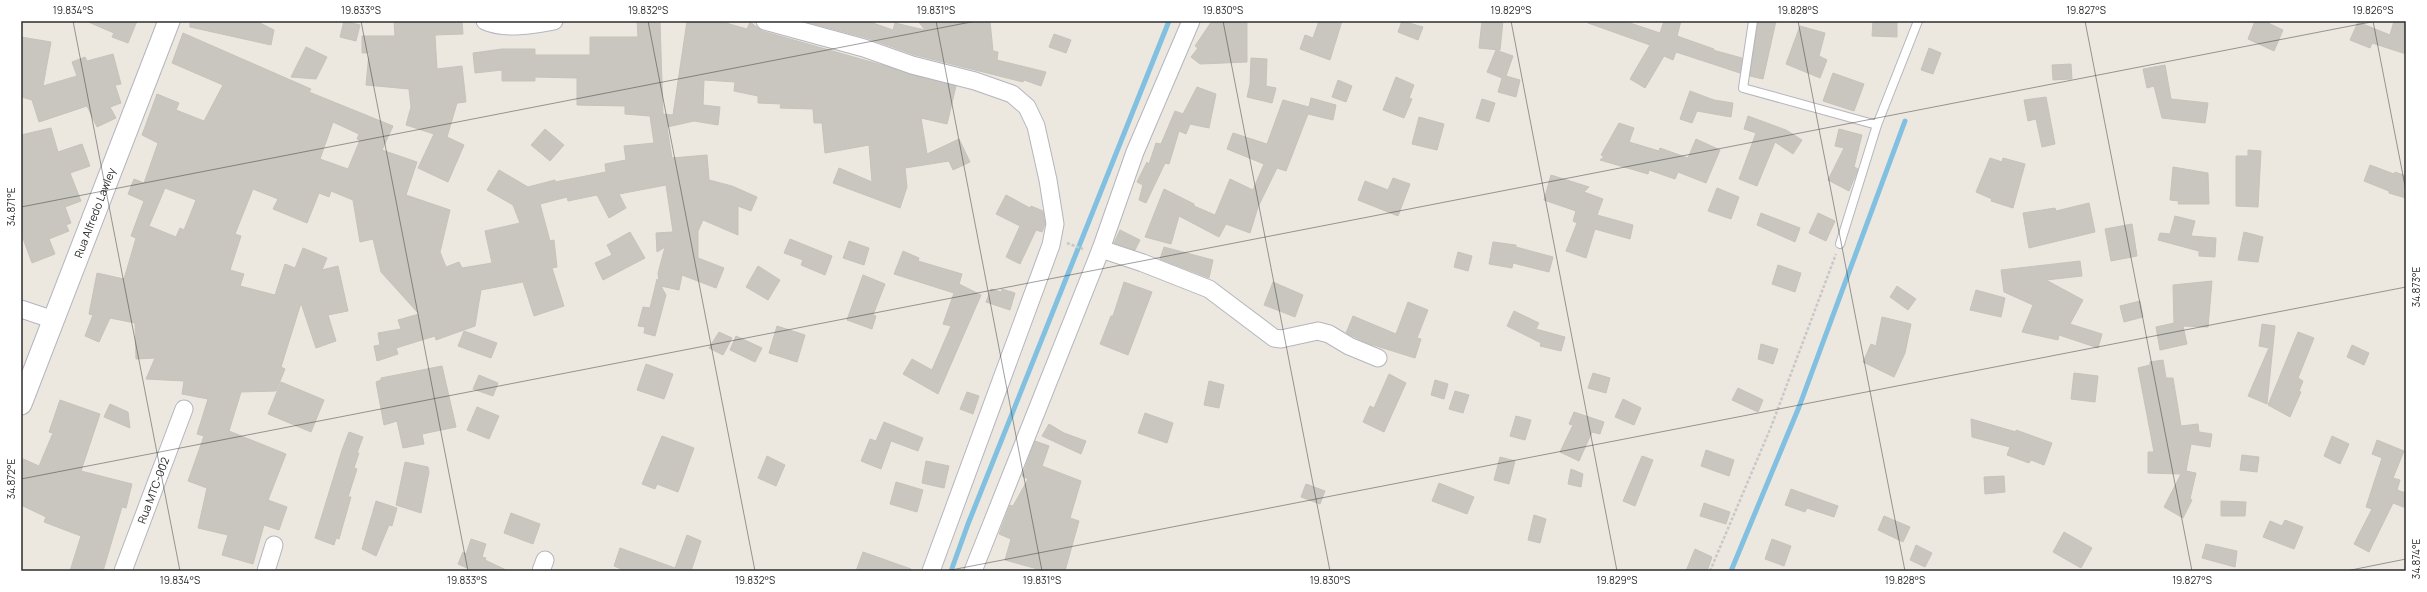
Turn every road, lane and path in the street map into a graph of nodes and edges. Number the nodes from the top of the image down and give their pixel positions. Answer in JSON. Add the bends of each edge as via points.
{"nodes":[{"id":1,"x":169,"y":21,"type":"edge"},
{"id":2,"x":485,"y":21,"type":"edge"},
{"id":3,"x":554,"y":21,"type":"edge"},
{"id":4,"x":765,"y":21,"type":"edge"},
{"id":5,"x":1191,"y":21,"type":"edge"},
{"id":6,"x":1753,"y":21,"type":"edge"},
{"id":7,"x":1918,"y":21,"type":"edge"},
{"id":8,"x":1877,"y":125,"type":"junction"},
{"id":9,"x":1066,"y":243,"type":"dead end"},
{"id":10,"x":1840,"y":244,"type":"joint"},
{"id":11,"x":1095,"y":250,"type":"junction"},
{"id":12,"x":21,"y":309,"type":"edge"},
{"id":13,"x":54,"y":320,"type":"junction"},
{"id":14,"x":1378,"y":358,"type":"dead end"},
{"id":15,"x":21,"y":404,"type":"edge"},
{"id":16,"x":184,"y":409,"type":"dead end"},
{"id":17,"x":274,"y":545,"type":"dead end"},
{"id":18,"x":123,"y":571,"type":"edge"},
{"id":19,"x":266,"y":571,"type":"edge"},
{"id":20,"x":931,"y":571,"type":"edge"},
{"id":21,"x":973,"y":571,"type":"edge"},
{"id":22,"x":1710,"y":571,"type":"edge"}],
"edges":[{"from":1,"to":13,"type":"street","name":"Rua Alfredo Lawley"},
{"from":2,"to":3,"type":"street","via":[[494,25],[510,26]]},
{"from":4,"to":20,"type":"street","via":[[864,48],[912,65],[947,72],[1012,94],[1027,107],[1036,126],[1055,224],[1051,245]]},
{"from":5,"to":11,"type":"street"},
{"from":6,"to":8,"type":"lane","via":[[1743,88]]},
{"from":7,"to":8,"type":"lane"},
{"from":8,"to":10,"type":"lane"},
{"from":9,"to":11,"type":"path"},
{"from":10,"to":22,"type":"path","via":[[1818,296],[1771,427]]},
{"from":11,"to":14,"type":"street","via":[[1143,263],[1208,289],[1274,338],[1281,339],[1318,331]]},
{"from":11,"to":21,"type":"street"},
{"from":12,"to":13,"type":"street"},
{"from":13,"to":15,"type":"street","name":"Rua Alfredo Lawley"},
{"from":16,"to":18,"type":"street","name":"Rua MTC-002"},
{"from":17,"to":19,"type":"street"}]}
